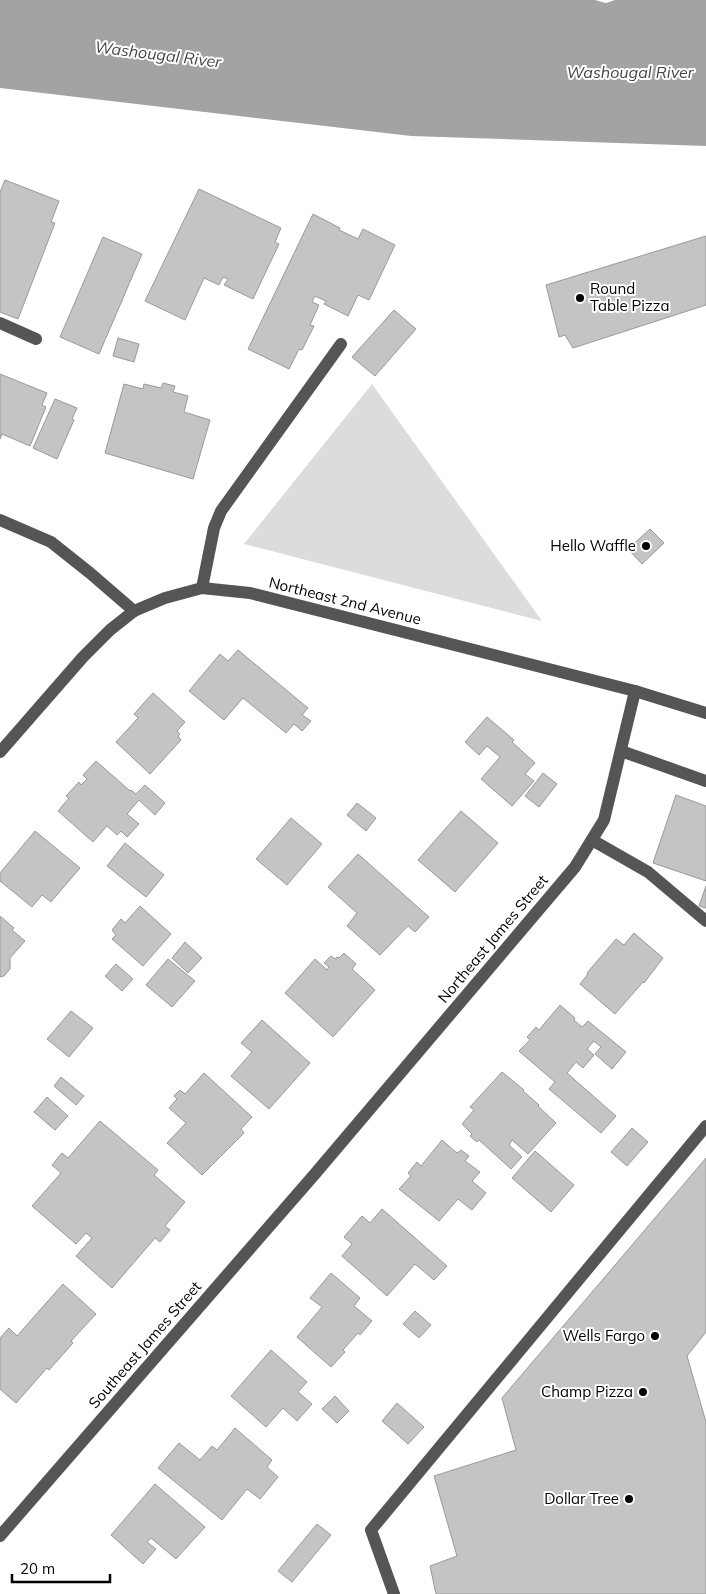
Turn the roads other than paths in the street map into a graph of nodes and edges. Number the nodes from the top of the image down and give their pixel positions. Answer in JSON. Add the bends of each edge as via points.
{"nodes":[{"id":1,"x":0,"y":323,"type":"edge"},
{"id":2,"x":36,"y":339,"type":"dead end"},
{"id":3,"x":342,"y":344,"type":"dead end"},
{"id":4,"x":0,"y":520,"type":"edge"},
{"id":5,"x":202,"y":588,"type":"junction"},
{"id":6,"x":134,"y":612,"type":"junction"},
{"id":7,"x":636,"y":691,"type":"junction"},
{"id":8,"x":706,"y":713,"type":"edge"},
{"id":9,"x":621,"y":751,"type":"junction"},
{"id":10,"x":0,"y":752,"type":"edge"},
{"id":11,"x":706,"y":781,"type":"edge"},
{"id":12,"x":592,"y":840,"type":"junction"},
{"id":13,"x":706,"y":922,"type":"edge"},
{"id":14,"x":706,"y":1126,"type":"edge"},
{"id":15,"x":314,"y":1175,"type":"joint"},
{"id":16,"x":0,"y":1536,"type":"edge"},
{"id":17,"x":394,"y":1594,"type":"edge"}],
"edges":[{"from":1,"to":2,"type":"street"},
{"from":3,"to":5,"type":"street","via":[[221,511],[214,528]]},
{"from":4,"to":6,"type":"street","via":[[51,542]]},
{"from":5,"to":6,"type":"street","name":"Northeast 2nd Avenue","via":[[165,598]]},
{"from":5,"to":7,"type":"street","name":"Northeast 2nd Avenue","via":[[250,593]]},
{"from":6,"to":10,"type":"street","name":"Northeast 2nd Avenue","via":[[83,657]]},
{"from":7,"to":8,"type":"street","name":"Northeast 2nd Avenue"},
{"from":7,"to":9,"type":"street","name":"Northeast James Street"},
{"from":9,"to":11,"type":"street"},
{"from":9,"to":12,"type":"street","name":"Northeast James Street","via":[[604,820]]},
{"from":12,"to":13,"type":"street","via":[[648,872]]},
{"from":12,"to":15,"type":"street","name":"Northeast James Street","via":[[576,867]]},
{"from":14,"to":17,"type":"street","via":[[371,1530]]},
{"from":15,"to":16,"type":"street","name":"Southeast James Street"}]}
